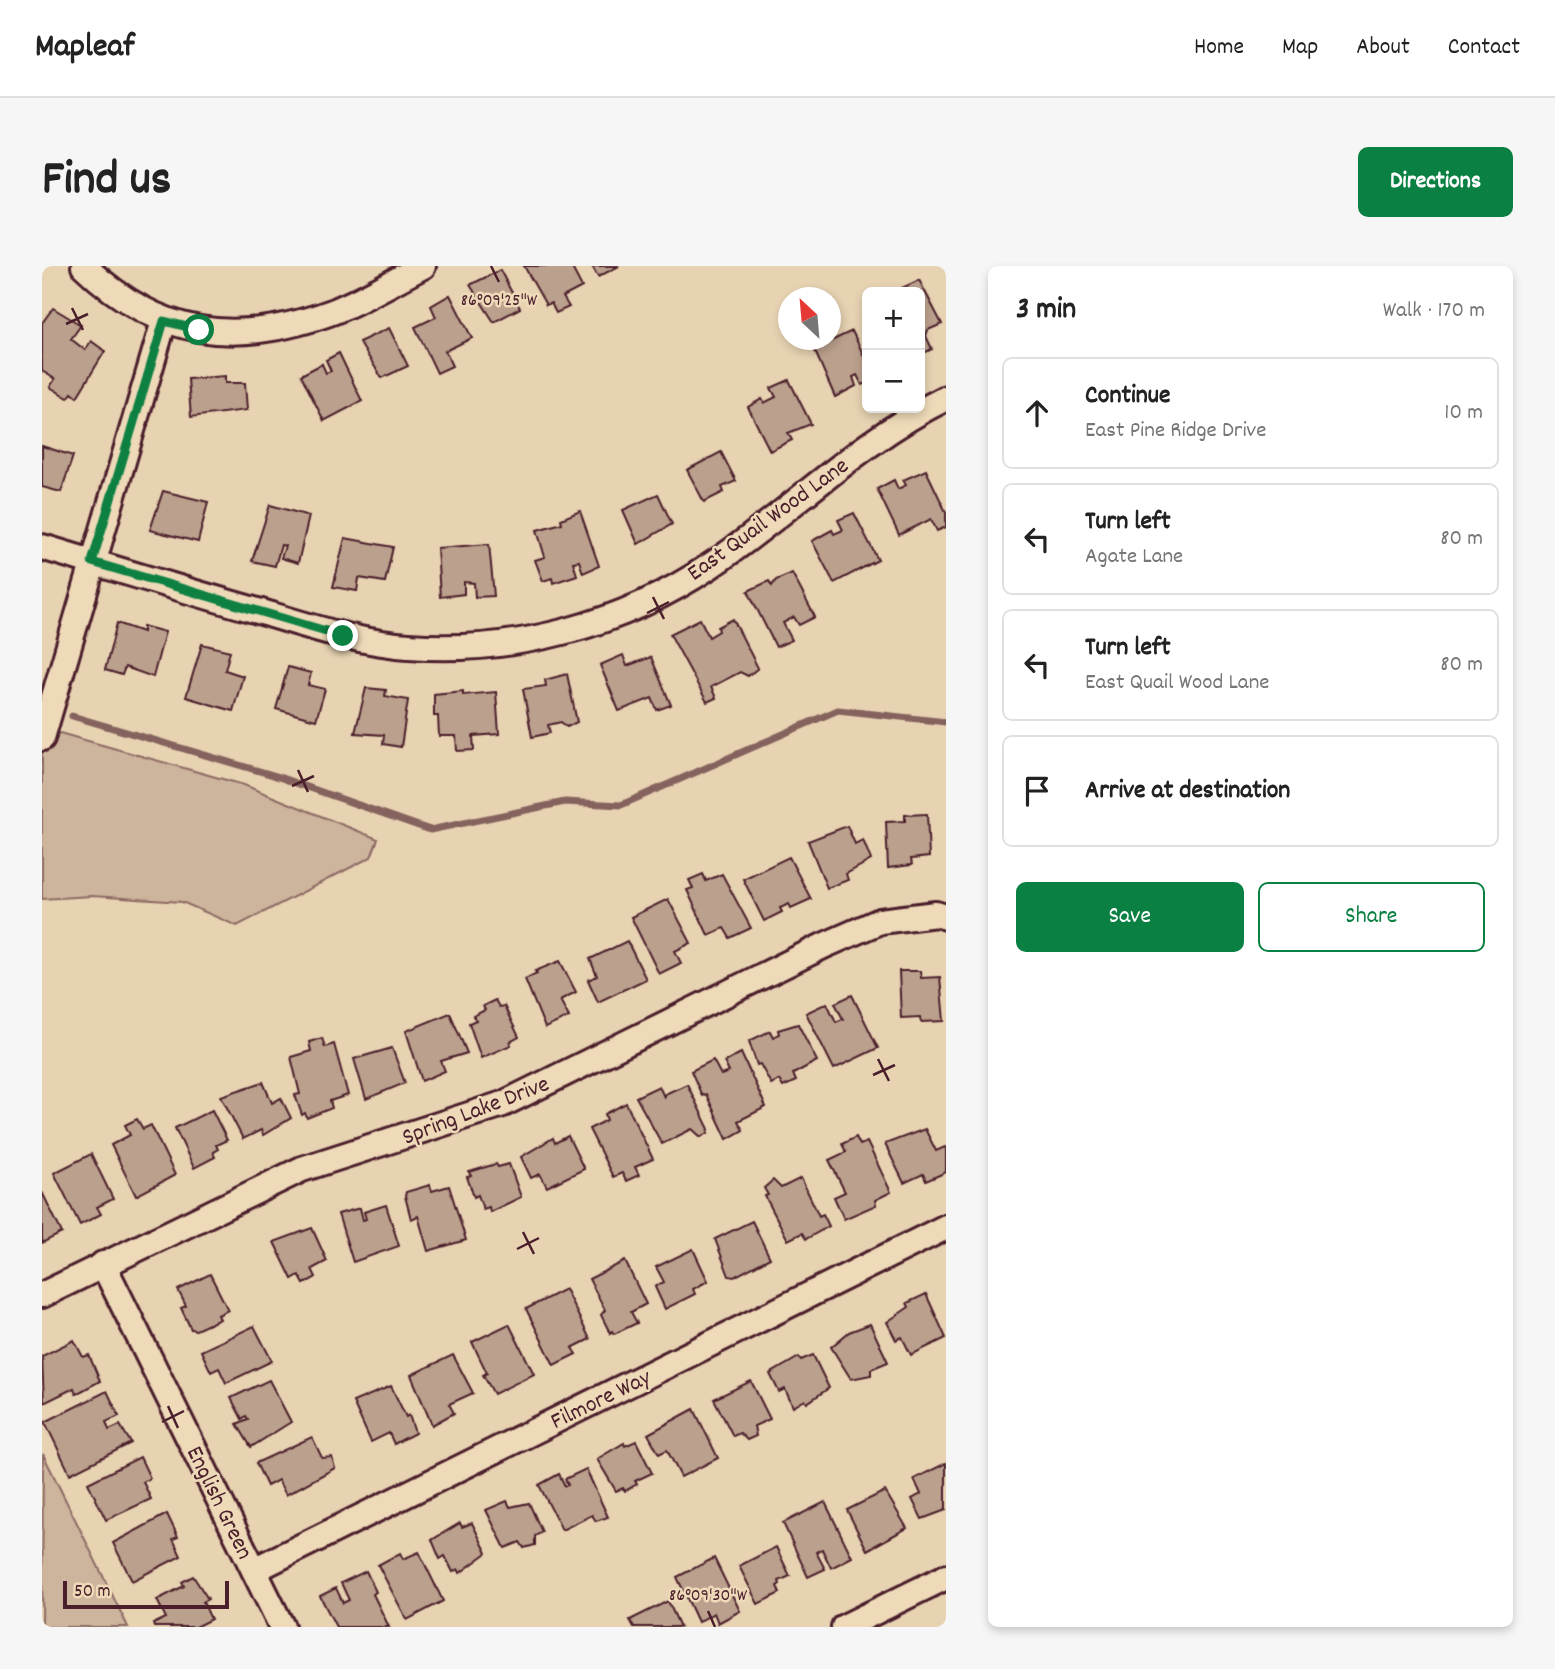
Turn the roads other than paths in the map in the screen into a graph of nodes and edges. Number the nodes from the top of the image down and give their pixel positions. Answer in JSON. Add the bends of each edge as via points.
{"nodes":[{"id":1,"x":84,"y":266,"type":"edge"},
{"id":2,"x":424,"y":266,"type":"edge"},
{"id":3,"x":164,"y":321,"type":"junction"},
{"id":4,"x":946,"y":398,"type":"edge"},
{"id":5,"x":42,"y":547,"type":"edge"},
{"id":6,"x":92,"y":562,"type":"junction"},
{"id":7,"x":42,"y":738,"type":"edge"},
{"id":8,"x":946,"y":917,"type":"edge"},
{"id":9,"x":946,"y":1227,"type":"edge"},
{"id":10,"x":103,"y":1264,"type":"junction"},
{"id":11,"x":42,"y":1295,"type":"edge"},
{"id":12,"x":254,"y":1570,"type":"junction"},
{"id":13,"x":946,"y":1577,"type":"edge"},
{"id":14,"x":282,"y":1627,"type":"edge"},
{"id":15,"x":844,"y":1627,"type":"edge"}],
"edges":[{"from":1,"to":3,"type":"street","via":[[104,285]]},
{"from":2,"to":3,"type":"street","via":[[334,311],[279,329],[199,330]]},
{"from":3,"to":6,"type":"street"},
{"from":4,"to":6,"type":"street","name":"East Quail Wood Lane","via":[[878,436],[708,567],[604,619],[539,639],[468,648],[407,646],[343,636]]},
{"from":5,"to":6,"type":"street","name":"East Quail Wood Lane"},
{"from":6,"to":7,"type":"street"},
{"from":8,"to":10,"type":"street","name":"Spring Lake Drive","via":[[936,914],[880,921],[503,1104],[302,1169]]},
{"from":9,"to":12,"type":"street","name":"Filmore Way"},
{"from":10,"to":11,"type":"street","name":"Spring Lake Drive"},
{"from":10,"to":12,"type":"street","name":"English Green"},
{"from":12,"to":14,"type":"street","name":"English Green"},
{"from":13,"to":15,"type":"street"}]}
